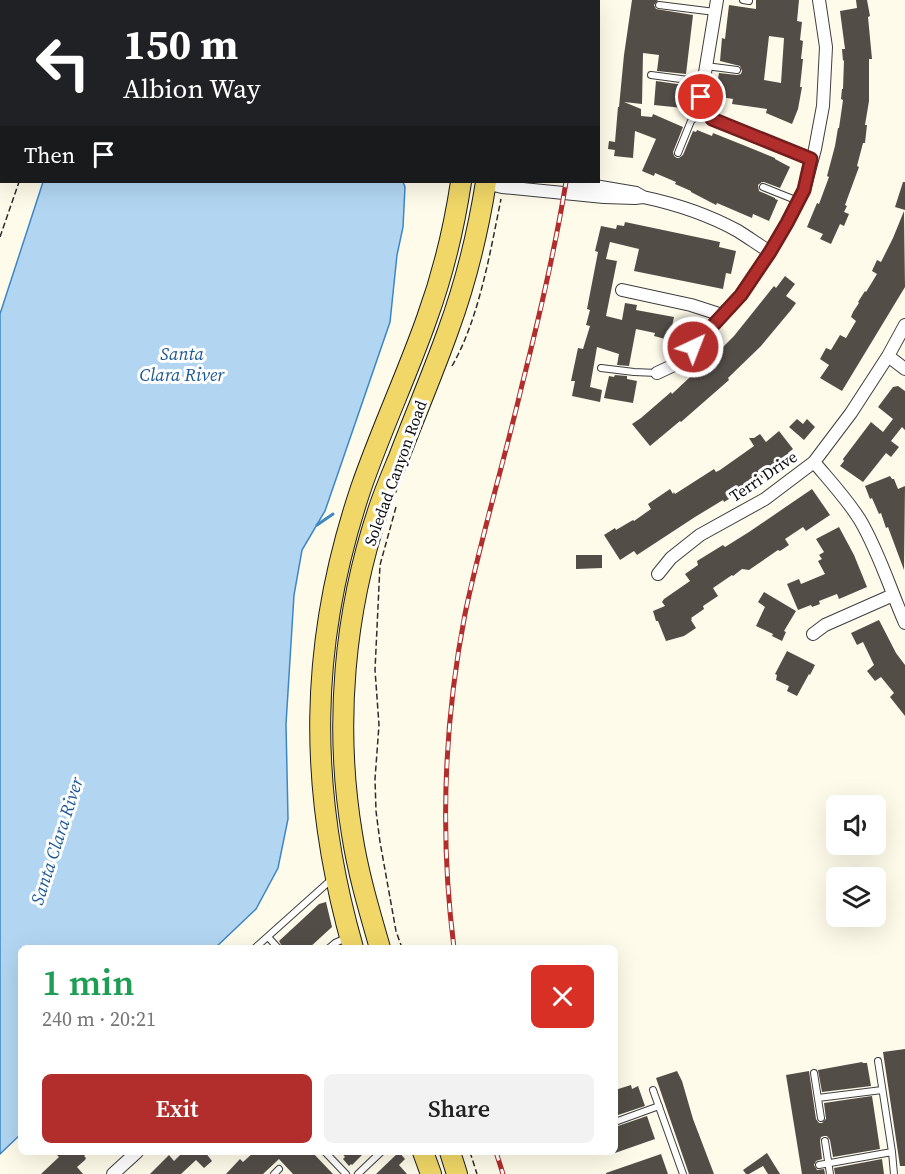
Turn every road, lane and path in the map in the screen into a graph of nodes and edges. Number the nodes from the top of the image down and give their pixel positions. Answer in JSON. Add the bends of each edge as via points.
{"nodes":[{"id":1,"x":819,"y":0,"type":"edge"},
{"id":2,"x":659,"y":5,"type":"dead end"},
{"id":3,"x":716,"y":6,"type":"edge"},
{"id":4,"x":706,"y":66,"type":"junction"},
{"id":5,"x":737,"y":70,"type":"dead end"},
{"id":6,"x":651,"y":75,"type":"dead end"},
{"id":7,"x":704,"y":82,"type":"junction"},
{"id":8,"x":705,"y":109,"type":"junction"},
{"id":9,"x":678,"y":153,"type":"dead end"},
{"id":10,"x":811,"y":159,"type":"junction"},
{"id":11,"x":18,"y":183,"type":"edge"},
{"id":12,"x":461,"y":183,"type":"edge"},
{"id":13,"x":489,"y":183,"type":"edge"},
{"id":14,"x":577,"y":183,"type":"edge"},
{"id":15,"x":763,"y":187,"type":"dead end"},
{"id":16,"x":643,"y":197,"type":"junction"},
{"id":17,"x":798,"y":201,"type":"junction"},
{"id":18,"x":0,"y":237,"type":"edge"},
{"id":19,"x":770,"y":252,"type":"junction"},
{"id":20,"x":622,"y":290,"type":"dead end"},
{"id":21,"x":722,"y":315,"type":"junction"},
{"id":22,"x":905,"y":325,"type":"edge"},
{"id":23,"x":888,"y":356,"type":"junction"},
{"id":24,"x":451,"y":367,"type":"dead end"},
{"id":25,"x":601,"y":368,"type":"dead end"},
{"id":26,"x":905,"y":369,"type":"edge"},
{"id":27,"x":657,"y":373,"type":"joint"},
{"id":28,"x":814,"y":462,"type":"junction"},
{"id":29,"x":396,"y":506,"type":"dead end"},
{"id":30,"x":658,"y":574,"type":"dead end"},
{"id":31,"x":893,"y":595,"type":"junction"},
{"id":32,"x":905,"y":623,"type":"edge"},
{"id":33,"x":813,"y":634,"type":"dead end"},
{"id":34,"x":335,"y":877,"type":"junction"},
{"id":35,"x":268,"y":937,"type":"junction"},
{"id":36,"x":352,"y":942,"type":"edge"},
{"id":37,"x":259,"y":945,"type":"edge"},
{"id":38,"x":275,"y":945,"type":"edge"},
{"id":39,"x":333,"y":945,"type":"edge"},
{"id":40,"x":379,"y":945,"type":"edge"},
{"id":41,"x":401,"y":945,"type":"edge"},
{"id":42,"x":878,"y":1060,"type":"dead end"},
{"id":43,"x":814,"y":1073,"type":"dead end"},
{"id":44,"x":653,"y":1090,"type":"dead end"},
{"id":45,"x":882,"y":1090,"type":"junction"},
{"id":46,"x":818,"y":1098,"type":"junction"},
{"id":47,"x":659,"y":1106,"type":"junction"},
{"id":48,"x":821,"y":1118,"type":"dead end"},
{"id":49,"x":618,"y":1121,"type":"edge"},
{"id":50,"x":825,"y":1141,"type":"dead end"},
{"id":51,"x":892,"y":1152,"type":"junction"},
{"id":52,"x":134,"y":1155,"type":"edge"},
{"id":53,"x":328,"y":1155,"type":"edge"},
{"id":54,"x":378,"y":1155,"type":"edge"},
{"id":55,"x":424,"y":1155,"type":"edge"},
{"id":56,"x":451,"y":1155,"type":"edge"},
{"id":57,"x":471,"y":1155,"type":"edge"},
{"id":58,"x":829,"y":1164,"type":"junction"},
{"id":59,"x":819,"y":1165,"type":"dead end"},
{"id":60,"x":113,"y":1174,"type":"edge"},
{"id":61,"x":346,"y":1174,"type":"edge"},
{"id":62,"x":357,"y":1174,"type":"edge"},
{"id":63,"x":431,"y":1174,"type":"edge"},
{"id":64,"x":457,"y":1174,"type":"edge"},
{"id":65,"x":477,"y":1174,"type":"edge"},
{"id":66,"x":683,"y":1174,"type":"edge"},
{"id":67,"x":830,"y":1174,"type":"edge"},
{"id":68,"x":894,"y":1174,"type":"edge"}],
"edges":[{"from":1,"to":10,"type":"street","via":[[826,47],[823,106]]},
{"from":2,"to":3,"type":"lane"},
{"from":3,"to":4,"type":"street"},
{"from":4,"to":5,"type":"lane"},
{"from":4,"to":7,"type":"street"},
{"from":6,"to":7,"type":"lane"},
{"from":7,"to":8,"type":"street","via":[[701,97]]},
{"from":8,"to":9,"type":"lane","via":[[691,122]]},
{"from":8,"to":10,"type":"street","via":[[712,119]]},
{"from":10,"to":17,"type":"street"},
{"from":11,"to":18,"type":"path"},
{"from":12,"to":34,"type":"main road","name":"Soledad Canyon Road","via":[[439,282],[362,486],[334,585],[321,686],[320,738],[322,789]]},
{"from":13,"to":16,"type":"street","via":[[604,197]]},
{"from":13,"to":24,"type":"path","via":[[501,200],[489,259],[461,349]]},
{"from":13,"to":40,"type":"main road","name":"Soledad Canyon Road","via":[[461,295],[370,537],[349,634],[344,700],[348,800],[358,866]]},
{"from":14,"to":16,"type":"street"},
{"from":15,"to":17,"type":"lane"},
{"from":16,"to":19,"type":"street","via":[[710,218]]},
{"from":17,"to":19,"type":"street"},
{"from":19,"to":21,"type":"street"},
{"from":20,"to":21,"type":"street"},
{"from":21,"to":27,"type":"street","via":[[674,365]]},
{"from":22,"to":23,"type":"street","name":"Terri Drive"},
{"from":23,"to":26,"type":"street"},
{"from":23,"to":28,"type":"street","name":"Terri Drive"},
{"from":25,"to":27,"type":"lane"},
{"from":28,"to":30,"type":"street","name":"Terri Drive","via":[[765,499],[700,535]]},
{"from":28,"to":31,"type":"street","via":[[860,520]]},
{"from":29,"to":41,"type":"path","via":[[380,565],[375,779],[380,842]]},
{"from":31,"to":32,"type":"street"},
{"from":31,"to":33,"type":"street","via":[[825,624]]},
{"from":34,"to":35,"type":"lane"},
{"from":34,"to":36,"type":"main road","name":"Soledad Canyon Road"},
{"from":35,"to":37,"type":"lane"},
{"from":35,"to":38,"type":"lane"},
{"from":36,"to":39,"type":"lane"},
{"from":42,"to":45,"type":"lane"},
{"from":43,"to":46,"type":"lane"},
{"from":44,"to":47,"type":"lane"},
{"from":45,"to":46,"type":"lane"},
{"from":45,"to":51,"type":"lane"},
{"from":46,"to":48,"type":"lane"},
{"from":47,"to":49,"type":"lane"},
{"from":47,"to":66,"type":"lane"},
{"from":50,"to":58,"type":"lane"},
{"from":51,"to":58,"type":"lane"},
{"from":51,"to":68,"type":"lane"},
{"from":52,"to":60,"type":"street"},
{"from":53,"to":61,"type":"lane"},
{"from":54,"to":62,"type":"lane"},
{"from":55,"to":63,"type":"main road"},
{"from":56,"to":64,"type":"main road"},
{"from":57,"to":65,"type":"path"},
{"from":58,"to":59,"type":"lane"},
{"from":58,"to":67,"type":"lane"}]}
